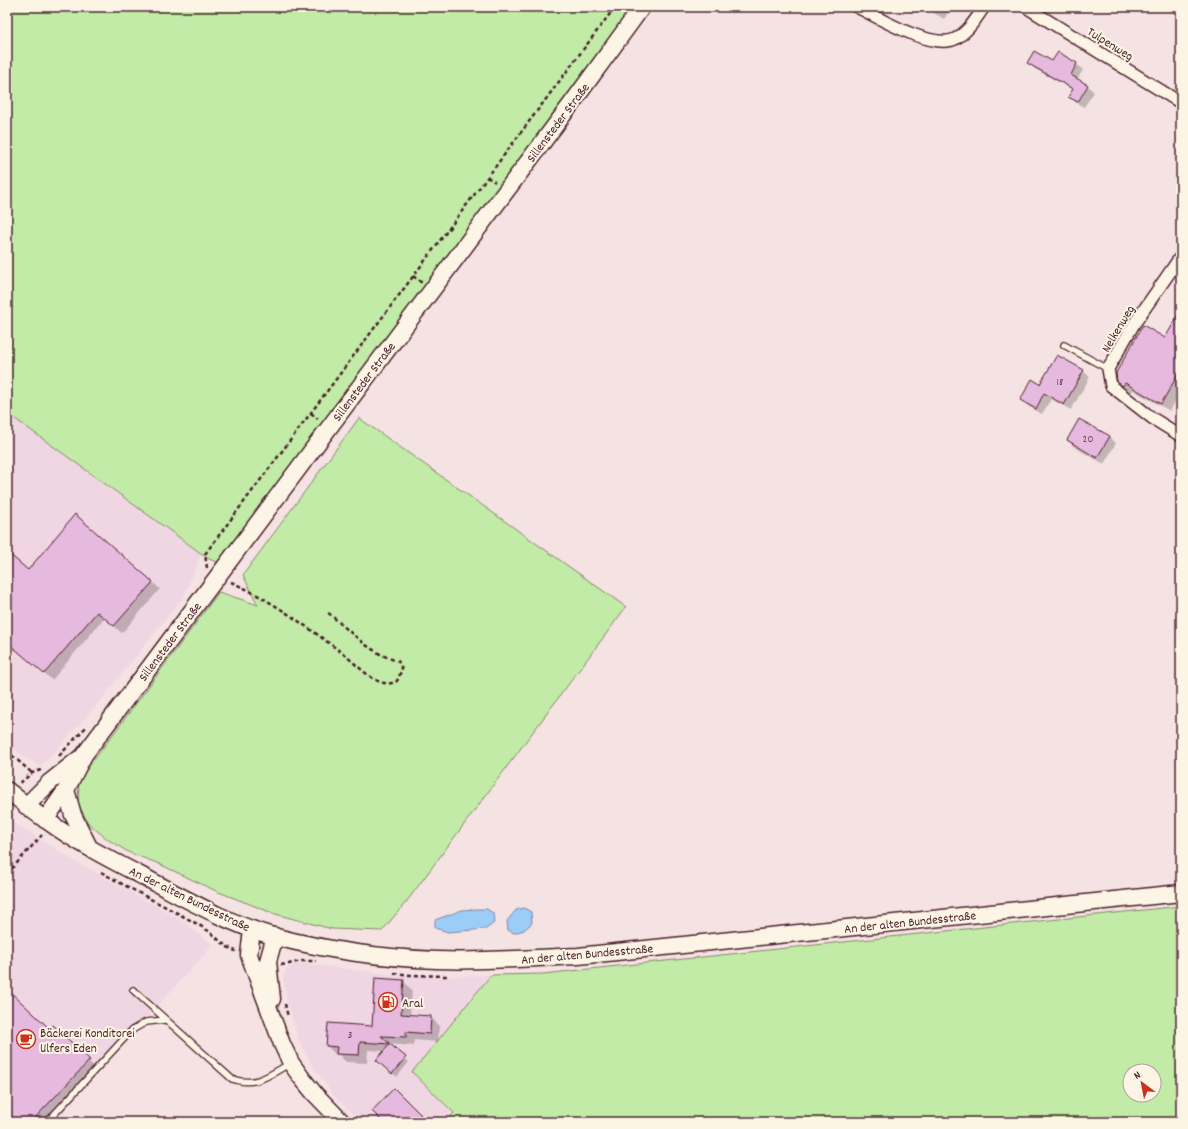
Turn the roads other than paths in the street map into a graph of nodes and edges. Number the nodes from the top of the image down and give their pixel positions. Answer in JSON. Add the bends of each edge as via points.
{"nodes":[{"id":1,"x":642,"y":7,"type":"edge"},
{"id":2,"x":857,"y":7,"type":"edge"},
{"id":3,"x":984,"y":7,"type":"edge"},
{"id":4,"x":1026,"y":7,"type":"edge"},
{"id":5,"x":1181,"y":103,"type":"edge"},
{"id":6,"x":1181,"y":256,"type":"edge"},
{"id":7,"x":1064,"y":345,"type":"dead end"},
{"id":8,"x":1108,"y":369,"type":"junction"},
{"id":9,"x":1181,"y":436,"type":"edge"},
{"id":10,"x":84,"y":755,"type":"junction"},
{"id":11,"x":7,"y":790,"type":"edge"},
{"id":12,"x":66,"y":790,"type":"junction"},
{"id":13,"x":26,"y":806,"type":"junction"},
{"id":14,"x":43,"y":828,"type":"junction"},
{"id":15,"x":89,"y":847,"type":"junction"},
{"id":16,"x":1181,"y":893,"type":"edge"},
{"id":17,"x":252,"y":928,"type":"junction"},
{"id":18,"x":275,"y":936,"type":"junction"},
{"id":19,"x":133,"y":990,"type":"dead end"},
{"id":20,"x":165,"y":1020,"type":"junction"},
{"id":21,"x":282,"y":1023,"type":"junction"},
{"id":22,"x":291,"y":1062,"type":"junction"},
{"id":23,"x":47,"y":1122,"type":"edge"},
{"id":24,"x":342,"y":1122,"type":"edge"}],
"edges":[{"from":1,"to":10,"type":"street","name":"Sillensteder Straße","via":[[568,109],[212,573]]},
{"from":2,"to":3,"type":"street","via":[[932,41],[954,40],[975,21]]},
{"from":4,"to":5,"type":"street","name":"Tulpenweg"},
{"from":6,"to":8,"type":"street","name":"Nelkenweg","via":[[1134,324]]},
{"from":7,"to":8,"type":"lane"},
{"from":8,"to":9,"type":"street","name":"Nelkenweg","via":[[1111,386],[1152,418]]},
{"from":10,"to":12,"type":"street","name":"Sillensteder Straße"},
{"from":10,"to":13,"type":"street","name":"Sillensteder Straße","via":[[50,782]]},
{"from":11,"to":13,"type":"street","name":"An der alten Bundesstraße"},
{"from":12,"to":14,"type":"street","name":"Sillensteder Straße"},
{"from":12,"to":15,"type":"street","via":[[73,815]]},
{"from":13,"to":14,"type":"street","name":"An der alten Bundesstraße"},
{"from":14,"to":15,"type":"street","name":"An der alten Bundesstraße"},
{"from":15,"to":17,"type":"street","name":"An der alten Bundesstraße","via":[[189,901]]},
{"from":16,"to":18,"type":"street","name":"An der alten Bundesstraße","via":[[578,956],[437,960],[322,947]]},
{"from":17,"to":18,"type":"street","name":"An der alten Bundesstraße"},
{"from":17,"to":21,"type":"street","via":[[249,955]]},
{"from":18,"to":21,"type":"street","via":[[274,965]]},
{"from":19,"to":20,"type":"lane"},
{"from":20,"to":22,"type":"lane","via":[[232,1079],[242,1083],[254,1082]]},
{"from":20,"to":23,"type":"lane","via":[[146,1022],[132,1030]]},
{"from":21,"to":22,"type":"street"},
{"from":22,"to":24,"type":"street","via":[[314,1093]]}]}
